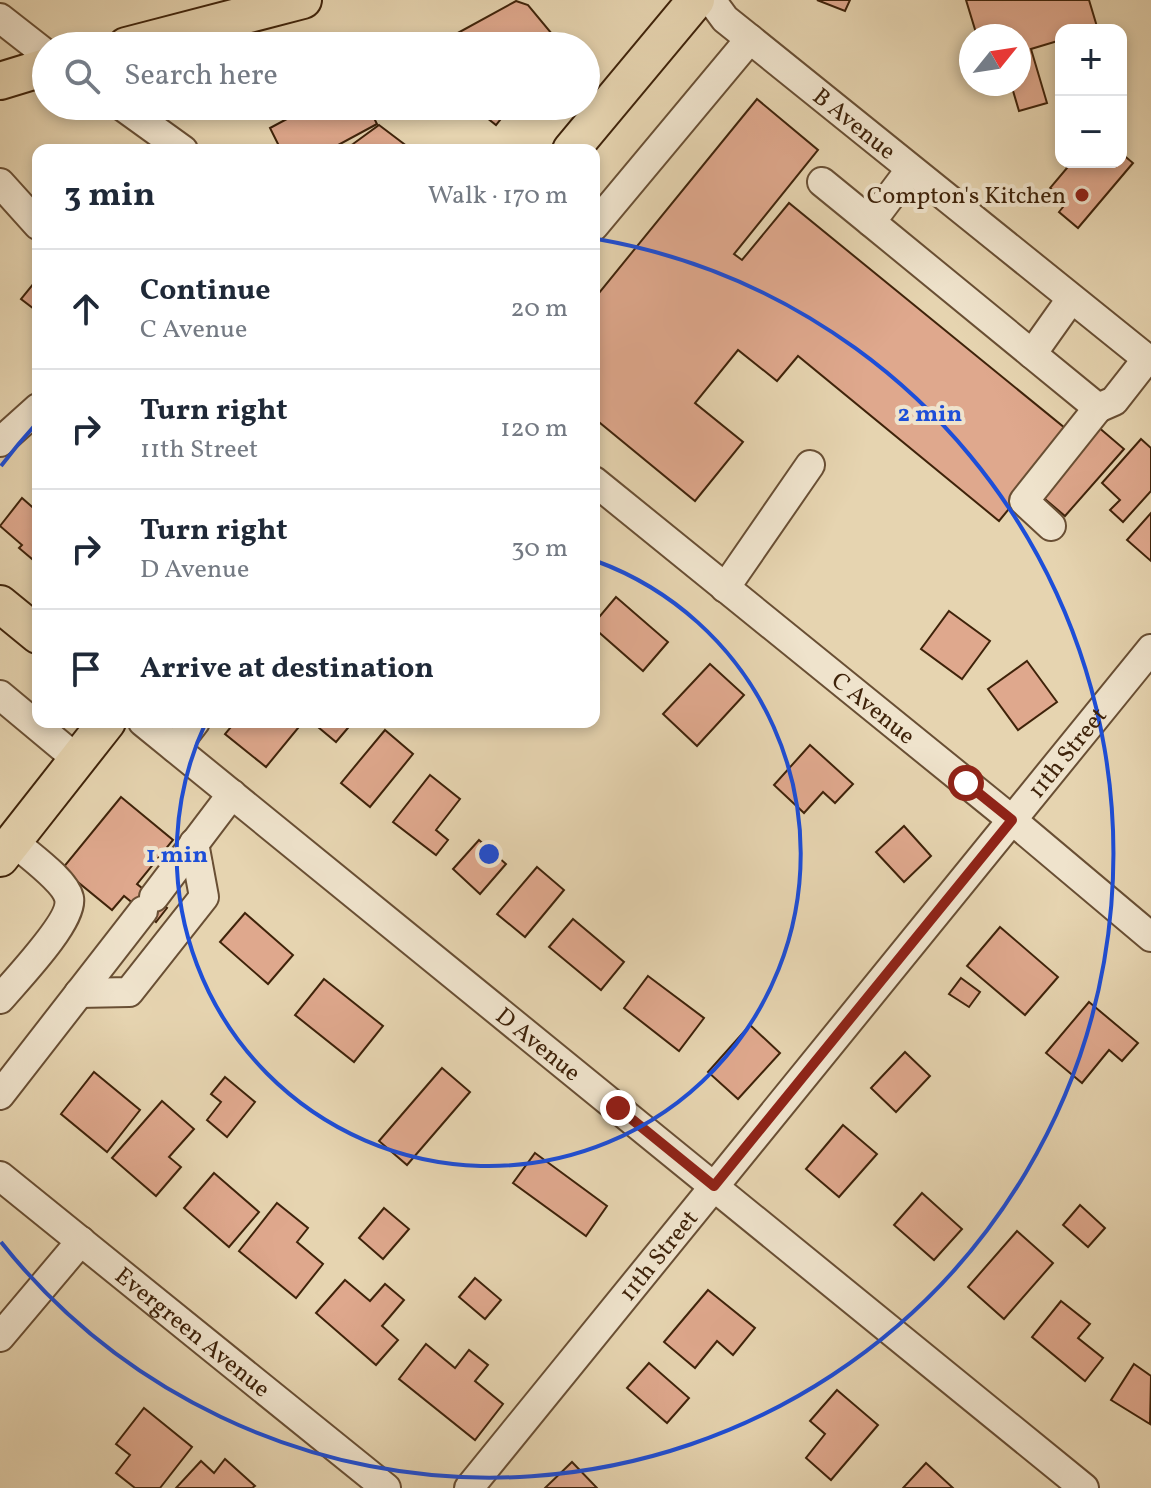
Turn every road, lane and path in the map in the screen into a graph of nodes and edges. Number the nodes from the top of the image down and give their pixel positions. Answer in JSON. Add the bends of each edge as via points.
{"nodes":[{"id":1,"x":303,"y":0,"type":"edge"},
{"id":2,"x":696,"y":0,"type":"edge"},
{"id":3,"x":711,"y":0,"type":"edge"},
{"id":4,"x":0,"y":18,"type":"edge"},
{"id":5,"x":180,"y":32,"type":"edge"},
{"id":6,"x":750,"y":39,"type":"junction"},
{"id":7,"x":32,"y":43,"type":"edge"},
{"id":8,"x":32,"y":71,"type":"edge"},
{"id":9,"x":0,"y":81,"type":"edge"},
{"id":10,"x":600,"y":115,"type":"edge"},
{"id":11,"x":141,"y":120,"type":"edge"},
{"id":12,"x":596,"y":120,"type":"edge"},
{"id":13,"x":175,"y":144,"type":"edge"},
{"id":14,"x":576,"y":144,"type":"edge"},
{"id":15,"x":910,"y":170,"type":"junction"},
{"id":16,"x":822,"y":182,"type":"dead end"},
{"id":17,"x":0,"y":183,"type":"edge"},
{"id":18,"x":32,"y":218,"type":"edge"},
{"id":19,"x":600,"y":219,"type":"edge"},
{"id":20,"x":871,"y":222,"type":"junction"},
{"id":21,"x":1071,"y":299,"type":"junction"},
{"id":22,"x":1032,"y":354,"type":"junction"},
{"id":23,"x":1149,"y":361,"type":"edge"},
{"id":24,"x":1098,"y":408,"type":"junction"},
{"id":25,"x":32,"y":413,"type":"edge"},
{"id":26,"x":0,"y":442,"type":"edge"},
{"id":27,"x":810,"y":465,"type":"dead end"},
{"id":28,"x":600,"y":486,"type":"edge"},
{"id":29,"x":1051,"y":526,"type":"dead end"},
{"id":30,"x":725,"y":588,"type":"junction"},
{"id":31,"x":0,"y":604,"type":"edge"},
{"id":32,"x":32,"y":630,"type":"edge"},
{"id":33,"x":1151,"y":649,"type":"edge"},
{"id":34,"x":0,"y":695,"type":"edge"},
{"id":35,"x":32,"y":722,"type":"edge"},
{"id":36,"x":40,"y":728,"type":"edge"},
{"id":37,"x":102,"y":728,"type":"edge"},
{"id":38,"x":150,"y":728,"type":"edge"},
{"id":39,"x":190,"y":728,"type":"edge"},
{"id":40,"x":175,"y":748,"type":"junction"},
{"id":41,"x":78,"y":760,"type":"junction"},
{"id":42,"x":232,"y":794,"type":"junction"},
{"id":43,"x":1012,"y":820,"type":"junction"},
{"id":44,"x":194,"y":843,"type":"junction"},
{"id":45,"x":6,"y":850,"type":"edge"},
{"id":46,"x":1151,"y":937,"type":"edge"},
{"id":47,"x":79,"y":993,"type":"junction"},
{"id":48,"x":0,"y":999,"type":"edge"},
{"id":49,"x":0,"y":1095,"type":"edge"},
{"id":50,"x":0,"y":1176,"type":"edge"},
{"id":51,"x":714,"y":1186,"type":"junction"},
{"id":52,"x":81,"y":1241,"type":"junction"},
{"id":53,"x":0,"y":1337,"type":"edge"},
{"id":54,"x":386,"y":1488,"type":"edge"},
{"id":55,"x":469,"y":1488,"type":"edge"},
{"id":56,"x":1084,"y":1488,"type":"edge"}],
"edges":[{"from":1,"to":5,"type":"main road"},
{"from":2,"to":10,"type":"main road"},
{"from":3,"to":6,"type":"street","name":"B Avenue"},
{"from":4,"to":7,"type":"street"},
{"from":6,"to":15,"type":"street","name":"B Avenue"},
{"from":6,"to":19,"type":"street"},
{"from":8,"to":9,"type":"main road"},
{"from":11,"to":13,"type":"street"},
{"from":12,"to":14,"type":"main road"},
{"from":15,"to":20,"type":"street"},
{"from":15,"to":21,"type":"street","name":"B Avenue"},
{"from":16,"to":20,"type":"street"},
{"from":17,"to":18,"type":"street"},
{"from":20,"to":22,"type":"street"},
{"from":21,"to":22,"type":"street"},
{"from":21,"to":23,"type":"street","name":"B Avenue"},
{"from":22,"to":24,"type":"street"},
{"from":23,"to":24,"type":"street","via":[[1114,401]]},
{"from":24,"to":29,"type":"street","via":[[1024,501]]},
{"from":25,"to":26,"type":"street"},
{"from":27,"to":30,"type":"street"},
{"from":28,"to":30,"type":"street","name":"C Avenue"},
{"from":30,"to":43,"type":"street","name":"C Avenue"},
{"from":31,"to":32,"type":"main road"},
{"from":33,"to":43,"type":"street","name":"11th Street"},
{"from":34,"to":35,"type":"street"},
{"from":36,"to":41,"type":"street"},
{"from":37,"to":41,"type":"main road"},
{"from":38,"to":40,"type":"street","name":"D Avenue"},
{"from":39,"to":40,"type":"street"},
{"from":40,"to":42,"type":"street","name":"D Avenue"},
{"from":41,"to":45,"type":"main road"},
{"from":42,"to":44,"type":"street"},
{"from":42,"to":51,"type":"street","name":"D Avenue"},
{"from":43,"to":46,"type":"street","name":"C Avenue"},
{"from":43,"to":51,"type":"street","name":"11th Street"},
{"from":44,"to":47,"type":"street"},
{"from":44,"to":47,"type":"street","via":[[204,897],[129,992]]},
{"from":45,"to":48,"type":"street","via":[[61,884],[70,899],[66,919]]},
{"from":47,"to":49,"type":"street"},
{"from":50,"to":52,"type":"street","name":"Evergreen Avenue"},
{"from":51,"to":55,"type":"street","name":"11th Street"},
{"from":51,"to":56,"type":"street","name":"D Avenue"},
{"from":52,"to":53,"type":"street"},
{"from":52,"to":54,"type":"street","name":"Evergreen Avenue"}]}
